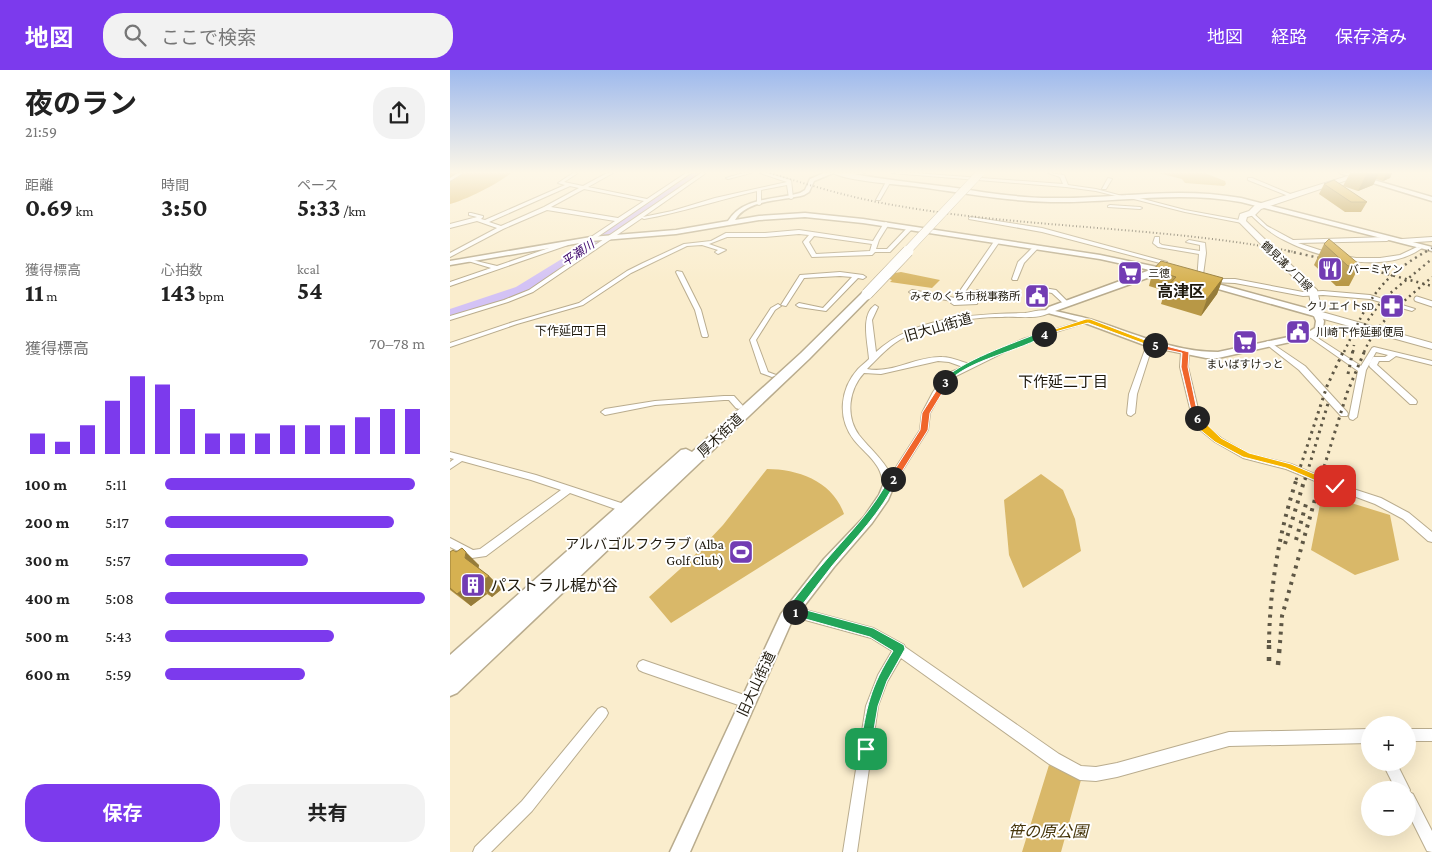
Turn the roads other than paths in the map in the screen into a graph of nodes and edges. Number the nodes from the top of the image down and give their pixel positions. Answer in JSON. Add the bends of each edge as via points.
{"nodes":[{"id":1,"x":543,"y":209,"type":"edge"},
{"id":2,"x":555,"y":209,"type":"edge"},
{"id":3,"x":635,"y":209,"type":"edge"},
{"id":4,"x":652,"y":209,"type":"edge"},
{"id":5,"x":680,"y":209,"type":"edge"},
{"id":6,"x":743,"y":209,"type":"edge"},
{"id":7,"x":939,"y":209,"type":"edge"},
{"id":8,"x":944,"y":209,"type":"edge"},
{"id":9,"x":1110,"y":209,"type":"edge"},
{"id":10,"x":1180,"y":209,"type":"edge"},
{"id":11,"x":1257,"y":209,"type":"edge"},
{"id":12,"x":1275,"y":209,"type":"edge"},
{"id":13,"x":515,"y":210,"type":"joint"},
{"id":14,"x":537,"y":212,"type":"junction"},
{"id":15,"x":1252,"y":213,"type":"junction"},
{"id":16,"x":471,"y":214,"type":"dead end"},
{"id":17,"x":1109,"y":216,"type":"dead end"},
{"id":18,"x":971,"y":218,"type":"dead end"},
{"id":19,"x":477,"y":219,"type":"junction"},
{"id":20,"x":639,"y":219,"type":"junction"},
{"id":21,"x":619,"y":220,"type":"junction"},
{"id":22,"x":1320,"y":221,"type":"junction"},
{"id":23,"x":485,"y":222,"type":"junction"},
{"id":24,"x":1242,"y":222,"type":"junction"},
{"id":25,"x":730,"y":223,"type":"junction"},
{"id":26,"x":886,"y":224,"type":"junction"},
{"id":27,"x":450,"y":226,"type":"edge"},
{"id":28,"x":719,"y":226,"type":"junction"},
{"id":29,"x":501,"y":228,"type":"junction"},
{"id":30,"x":910,"y":228,"type":"junction"},
{"id":31,"x":1361,"y":232,"type":"junction"},
{"id":32,"x":726,"y":235,"type":"junction"},
{"id":33,"x":765,"y":235,"type":"junction"},
{"id":34,"x":812,"y":235,"type":"junction"},
{"id":35,"x":612,"y":238,"type":"junction"},
{"id":36,"x":1156,"y":238,"type":"dead end"},
{"id":37,"x":593,"y":239,"type":"junction"},
{"id":38,"x":1387,"y":239,"type":"junction"},
{"id":39,"x":1432,"y":239,"type":"edge"},
{"id":40,"x":1366,"y":240,"type":"junction"},
{"id":41,"x":1290,"y":241,"type":"junction"},
{"id":42,"x":1402,"y":241,"type":"junction"},
{"id":43,"x":569,"y":242,"type":"junction"},
{"id":44,"x":997,"y":242,"type":"junction"},
{"id":45,"x":1189,"y":242,"type":"dead end"},
{"id":46,"x":702,"y":244,"type":"junction"},
{"id":47,"x":761,"y":244,"type":"dead end"},
{"id":48,"x":874,"y":247,"type":"junction"},
{"id":49,"x":1036,"y":247,"type":"junction"},
{"id":50,"x":1419,"y":248,"type":"junction"},
{"id":51,"x":1432,"y":250,"type":"edge"},
{"id":52,"x":718,"y":252,"type":"dead end"},
{"id":53,"x":1203,"y":253,"type":"junction"},
{"id":54,"x":450,"y":255,"type":"edge"},
{"id":55,"x":467,"y":260,"type":"junction"},
{"id":56,"x":450,"y":263,"type":"edge"},
{"id":57,"x":498,"y":268,"type":"junction"},
{"id":58,"x":1157,"y":269,"type":"junction"},
{"id":59,"x":679,"y":272,"type":"dead end"},
{"id":60,"x":1177,"y":275,"type":"edge"},
{"id":61,"x":860,"y":277,"type":"joint"},
{"id":62,"x":1015,"y":279,"type":"dead end"},
{"id":63,"x":1200,"y":281,"type":"junction"},
{"id":64,"x":450,"y":284,"type":"edge"},
{"id":65,"x":1038,"y":289,"type":"dead end"},
{"id":66,"x":912,"y":292,"type":"dead end"},
{"id":67,"x":979,"y":292,"type":"dead end"},
{"id":68,"x":862,"y":293,"type":"junction"},
{"id":69,"x":1315,"y":294,"type":"junction"},
{"id":70,"x":1417,"y":299,"type":"dead end"},
{"id":71,"x":957,"y":300,"type":"junction"},
{"id":72,"x":799,"y":304,"type":"dead end"},
{"id":73,"x":1067,"y":304,"type":"junction"},
{"id":74,"x":1432,"y":304,"type":"edge"},
{"id":75,"x":780,"y":305,"type":"joint"},
{"id":76,"x":875,"y":307,"type":"dead end"},
{"id":77,"x":1412,"y":309,"type":"dead end"},
{"id":78,"x":1048,"y":312,"type":"junction"},
{"id":79,"x":1317,"y":314,"type":"junction"},
{"id":80,"x":450,"y":318,"type":"edge"},
{"id":81,"x":1088,"y":321,"type":"junction"},
{"id":82,"x":1310,"y":335,"type":"junction"},
{"id":83,"x":704,"y":336,"type":"dead end"},
{"id":84,"x":1268,"y":343,"type":"junction"},
{"id":85,"x":1150,"y":344,"type":"junction"},
{"id":86,"x":450,"y":345,"type":"edge"},
{"id":87,"x":1432,"y":346,"type":"edge"},
{"id":88,"x":1185,"y":352,"type":"junction"},
{"id":89,"x":1393,"y":355,"type":"junction"},
{"id":90,"x":873,"y":359,"type":"junction"},
{"id":91,"x":1432,"y":363,"type":"edge"},
{"id":92,"x":968,"y":366,"type":"junction"},
{"id":93,"x":861,"y":370,"type":"junction"},
{"id":94,"x":1362,"y":370,"type":"junction"},
{"id":95,"x":772,"y":376,"type":"junction"},
{"id":96,"x":1413,"y":402,"type":"dead end"},
{"id":97,"x":739,"y":406,"type":"junction"},
{"id":98,"x":605,"y":412,"type":"dead end"},
{"id":99,"x":1131,"y":413,"type":"dead end"},
{"id":100,"x":1344,"y":414,"type":"dead end"},
{"id":101,"x":1353,"y":417,"type":"dead end"},
{"id":102,"x":450,"y":455,"type":"edge"},
{"id":103,"x":461,"y":458,"type":"junction"},
{"id":104,"x":450,"y":466,"type":"edge"},
{"id":105,"x":888,"y":486,"type":"junction"},
{"id":106,"x":569,"y":489,"type":"junction"},
{"id":107,"x":624,"y":508,"type":"junction"},
{"id":108,"x":1432,"y":538,"type":"edge"},
{"id":109,"x":450,"y":542,"type":"edge"},
{"id":110,"x":791,"y":611,"type":"junction"},
{"id":111,"x":900,"y":649,"type":"junction"},
{"id":112,"x":643,"y":666,"type":"dead end"},
{"id":113,"x":450,"y":668,"type":"edge"},
{"id":114,"x":450,"y":686,"type":"edge"},
{"id":115,"x":747,"y":702,"type":"junction"},
{"id":116,"x":602,"y":713,"type":"dead end"},
{"id":117,"x":1416,"y":735,"type":"edge"},
{"id":118,"x":1432,"y":735,"type":"edge"},
{"id":119,"x":1361,"y":736,"type":"edge"},
{"id":120,"x":1416,"y":815,"type":"edge"},
{"id":121,"x":1432,"y":846,"type":"edge"},
{"id":122,"x":480,"y":852,"type":"edge"},
{"id":123,"x":680,"y":852,"type":"edge"},
{"id":124,"x":850,"y":852,"type":"edge"}],
"edges":[{"from":1,"to":14,"type":"street"},
{"from":2,"to":21,"type":"street"},
{"from":3,"to":21,"type":"street"},
{"from":4,"to":20,"type":"street"},
{"from":5,"to":20,"type":"street"},
{"from":6,"to":25,"type":"street"},
{"from":7,"to":68,"type":"highway","name":"厚木街道"},
{"from":8,"to":68,"type":"highway","name":"厚木街道","bridge":true},
{"from":9,"to":17,"type":"street"},
{"from":10,"to":24,"type":"street"},
{"from":11,"to":15,"type":"main road"},
{"from":12,"to":22,"type":"street"},
{"from":13,"to":14,"type":"street"},
{"from":13,"to":23,"type":"street"},
{"from":14,"to":29,"type":"street"},
{"from":15,"to":24,"type":"main road","via":[[1243,216]]},
{"from":15,"to":41,"type":"street","via":[[1266,228]]},
{"from":16,"to":19,"type":"street","via":[[481,217]]},
{"from":18,"to":58,"type":"street","via":[[1042,230],[1164,262]]},
{"from":19,"to":23,"type":"street"},
{"from":19,"to":27,"type":"street"},
{"from":20,"to":35,"type":"street"},
{"from":21,"to":37,"type":"street"},
{"from":22,"to":31,"type":"street"},
{"from":22,"to":42,"type":"street"},
{"from":23,"to":29,"type":"street"},
{"from":24,"to":69,"type":"main road","name":"鶴見溝ノ口線"},
{"from":25,"to":26,"type":"street","via":[[805,215]]},
{"from":25,"to":28,"type":"street"},
{"from":26,"to":30,"type":"street"},
{"from":26,"to":48,"type":"street"},
{"from":28,"to":32,"type":"street"},
{"from":28,"to":35,"type":"street"},
{"from":29,"to":54,"type":"street"},
{"from":30,"to":44,"type":"street"},
{"from":30,"to":48,"type":"street","via":[[888,251]]},
{"from":31,"to":38,"type":"street"},
{"from":31,"to":40,"type":"street","via":[[1359,235]]},
{"from":32,"to":33,"type":"street"},
{"from":32,"to":46,"type":"street"},
{"from":33,"to":34,"type":"street","via":[[794,232]]},
{"from":33,"to":47,"type":"street"},
{"from":34,"to":48,"type":"street"},
{"from":34,"to":48,"type":"street","via":[[806,242],[814,256],[872,253]]},
{"from":35,"to":37,"type":"street"},
{"from":35,"to":80,"type":"street","via":[[531,291]]},
{"from":36,"to":53,"type":"street","via":[[1160,246]]},
{"from":37,"to":43,"type":"street"},
{"from":38,"to":40,"type":"street"},
{"from":38,"to":50,"type":"street"},
{"from":39,"to":42,"type":"street"},
{"from":40,"to":41,"type":"street"},
{"from":41,"to":50,"type":"street","via":[[1310,250],[1365,261],[1399,256]]},
{"from":42,"to":51,"type":"street"},
{"from":43,"to":55,"type":"street"},
{"from":43,"to":57,"type":"street"},
{"from":44,"to":49,"type":"street"},
{"from":44,"to":71,"type":"street"},
{"from":45,"to":53,"type":"street","via":[[1203,244]]},
{"from":46,"to":52,"type":"street","via":[[723,250]]},
{"from":46,"to":86,"type":"street","via":[[686,245],[628,272],[581,304]]},
{"from":49,"to":58,"type":"street"},
{"from":49,"to":62,"type":"street","via":[[1021,262]]},
{"from":50,"to":51,"type":"street"},
{"from":53,"to":63,"type":"street"},
{"from":54,"to":55,"type":"street"},
{"from":55,"to":56,"type":"street"},
{"from":55,"to":57,"type":"street"},
{"from":57,"to":64,"type":"street"},
{"from":58,"to":60,"type":"street"},
{"from":58,"to":73,"type":"street"},
{"from":59,"to":83,"type":"street","via":[[698,310]]},
{"from":61,"to":72,"type":"street","via":[[824,310]]},
{"from":61,"to":75,"type":"street","via":[[840,274],[802,276]]},
{"from":63,"to":69,"type":"street","via":[[1228,280]]},
{"from":63,"to":79,"type":"street"},
{"from":65,"to":73,"type":"street","via":[[1054,291]]},
{"from":66,"to":71,"type":"street"},
{"from":67,"to":71,"type":"street","via":[[974,303],[954,303]]},
{"from":68,"to":95,"type":"highway","name":"厚木街道"},
{"from":68,"to":114,"type":"highway","name":"厚木街道","via":[[798,363]]},
{"from":69,"to":77,"type":"street","via":[[1370,297]]},
{"from":69,"to":79,"type":"main road","name":"鶴見溝ノ口線"},
{"from":70,"to":74,"type":"street"},
{"from":73,"to":78,"type":"street"},
{"from":75,"to":95,"type":"street","via":[[773,309],[753,340],[765,373]]},
{"from":76,"to":90,"type":"street","via":[[869,320]]},
{"from":78,"to":81,"type":"street","name":"旧大山街道"},
{"from":78,"to":90,"type":"street","name":"旧大山街道","via":[[972,317],[921,330],[893,341]]},
{"from":79,"to":82,"type":"street","via":[[1319,329]]},
{"from":79,"to":87,"type":"main road"},
{"from":81,"to":85,"type":"street","name":"旧大山街道"},
{"from":81,"to":92,"type":"street","via":[[1025,340]]},
{"from":82,"to":84,"type":"street","name":"旧大山街道"},
{"from":82,"to":94,"type":"street"},
{"from":84,"to":88,"type":"street","name":"旧大山街道","via":[[1218,355]]},
{"from":84,"to":100,"type":"street","via":[[1302,368]]},
{"from":85,"to":88,"type":"street","name":"旧大山街道"},
{"from":85,"to":99,"type":"street"},
{"from":88,"to":108,"type":"street","via":[[1184,367],[1196,417],[1202,427],[1218,440],[1246,456],[1288,466],[1378,501],[1406,516]]},
{"from":89,"to":91,"type":"street"},
{"from":89,"to":94,"type":"street","via":[[1374,349]]},
{"from":89,"to":96,"type":"street","via":[[1376,359],[1372,365]]},
{"from":90,"to":93,"type":"street","name":"旧大山街道"},
{"from":92,"to":93,"type":"street","via":[[953,360],[935,359],[900,369]]},
{"from":92,"to":105,"type":"street","via":[[949,376],[937,392],[926,413],[924,430]]},
{"from":93,"to":105,"type":"street","name":"旧大山街道","via":[[847,394],[850,429],[885,469]]},
{"from":94,"to":101,"type":"street"},
{"from":95,"to":97,"type":"highway","name":"厚木街道"},
{"from":97,"to":98,"type":"street","via":[[731,398],[724,398],[655,402]]},
{"from":97,"to":107,"type":"highway","name":"厚木街道"},
{"from":102,"to":103,"type":"street"},
{"from":103,"to":104,"type":"street"},
{"from":103,"to":106,"type":"street"},
{"from":105,"to":110,"type":"street","name":"旧大山街道","via":[[868,520]]},
{"from":106,"to":107,"type":"street"},
{"from":106,"to":109,"type":"street","via":[[482,553],[472,554]]},
{"from":107,"to":113,"type":"highway","name":"厚木街道"},
{"from":110,"to":111,"type":"street","via":[[873,633]]},
{"from":110,"to":115,"type":"street","name":"旧大山街道"},
{"from":111,"to":119,"type":"street","via":[[1047,754],[1080,773],[1117,770],[1229,739]]},
{"from":111,"to":124,"type":"street","via":[[882,679],[872,706]]},
{"from":112,"to":115,"type":"street"},
{"from":115,"to":123,"type":"street","name":"旧大山街道"},
{"from":116,"to":122,"type":"street","via":[[528,806]]},
{"from":117,"to":118,"type":"street"},
{"from":120,"to":121,"type":"street"}]}
